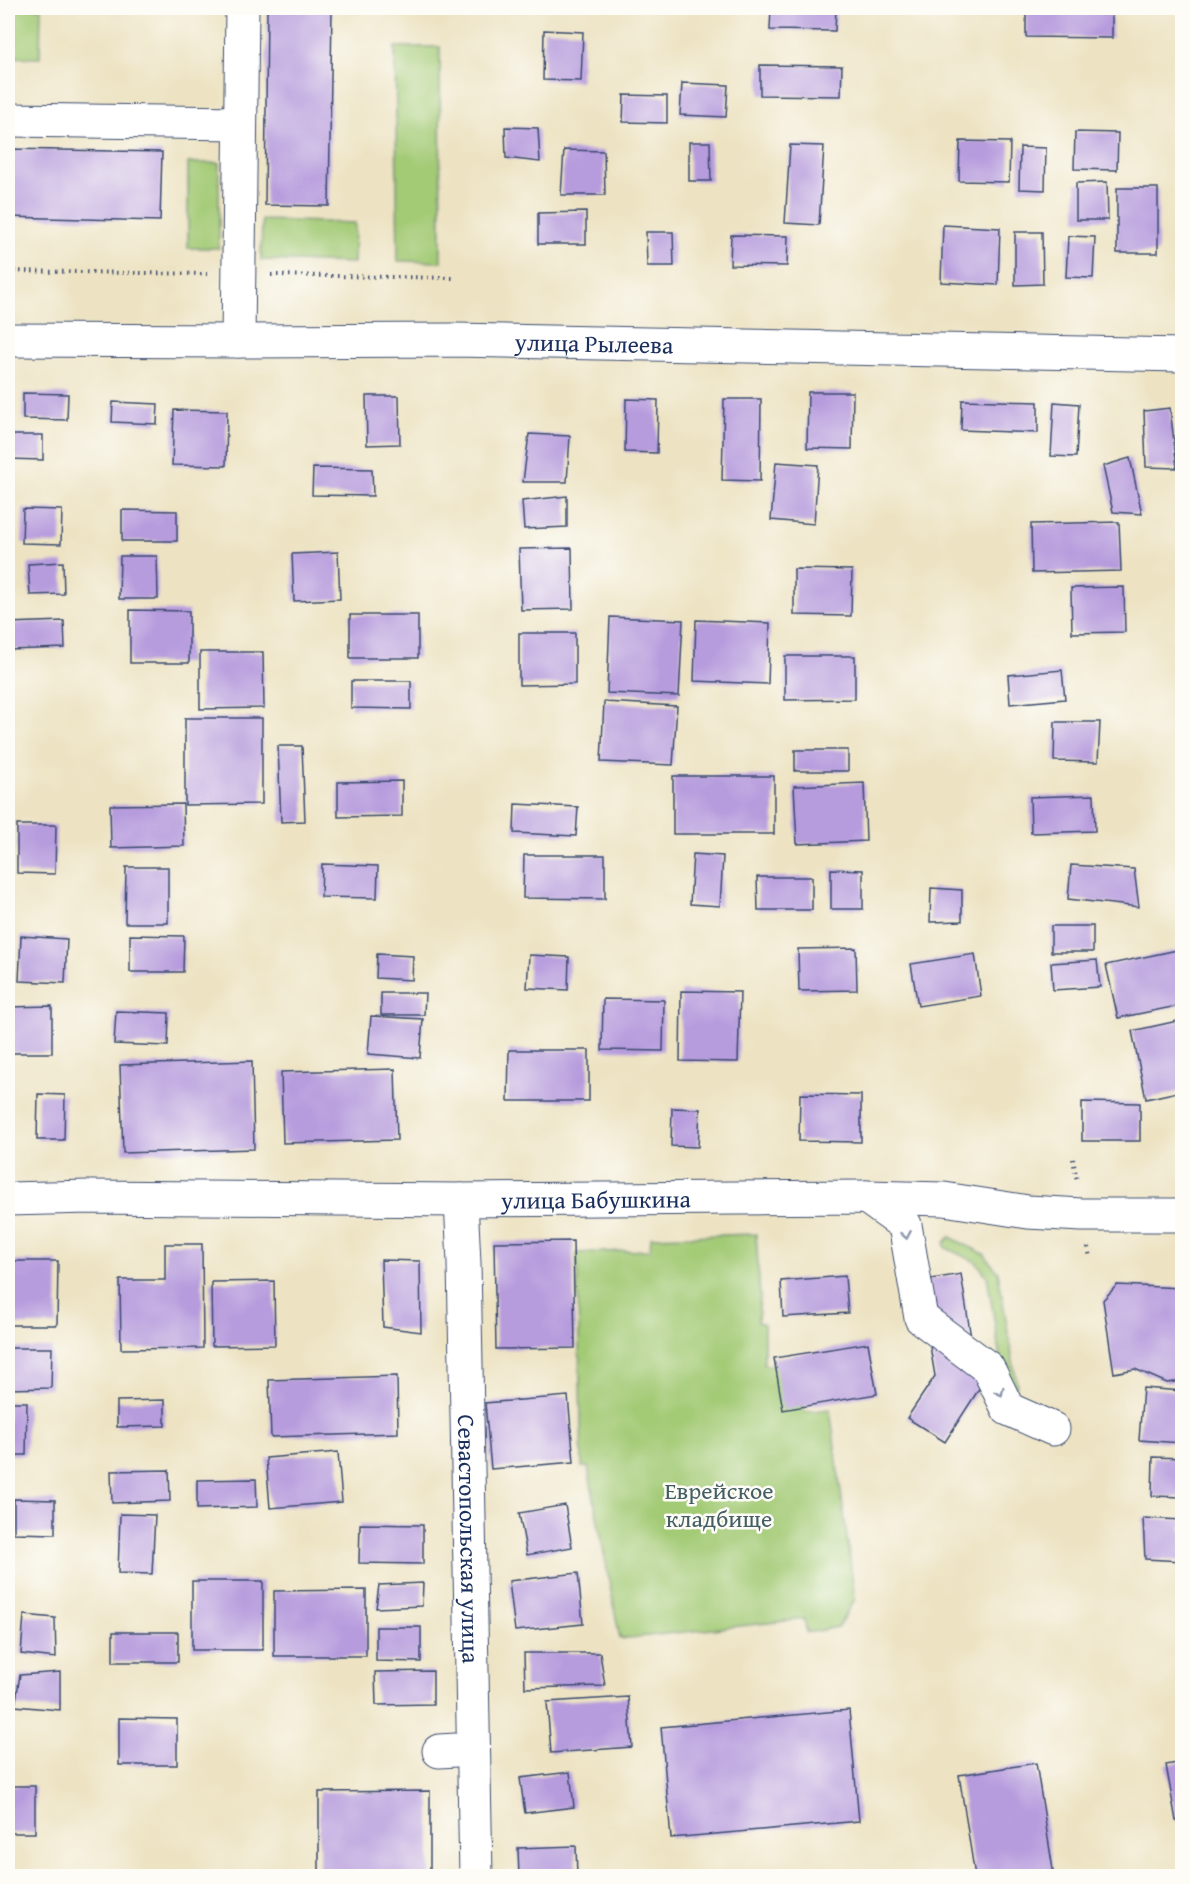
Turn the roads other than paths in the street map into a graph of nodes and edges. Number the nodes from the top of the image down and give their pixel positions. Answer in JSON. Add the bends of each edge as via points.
{"nodes":[{"id":1,"x":242,"y":8,"type":"edge"},
{"id":2,"x":8,"y":120,"type":"edge"},
{"id":3,"x":240,"y":123,"type":"junction"},
{"id":4,"x":8,"y":340,"type":"edge"},
{"id":5,"x":238,"y":341,"type":"junction"},
{"id":6,"x":1182,"y":355,"type":"edge"},
{"id":7,"x":866,"y":1197,"type":"junction"},
{"id":8,"x":8,"y":1199,"type":"edge"},
{"id":9,"x":461,"y":1200,"type":"junction"},
{"id":10,"x":1182,"y":1215,"type":"edge"},
{"id":11,"x":1053,"y":1429,"type":"dead end"},
{"id":12,"x":473,"y":1749,"type":"junction"},
{"id":13,"x":439,"y":1751,"type":"dead end"},
{"id":14,"x":476,"y":1876,"type":"edge"}],
"edges":[{"from":1,"to":3,"type":"street"},
{"from":2,"to":3,"type":"street"},
{"from":3,"to":5,"type":"street"},
{"from":4,"to":5,"type":"street","name":"улица Рылеева"},
{"from":5,"to":6,"type":"street","name":"улица Рылеева","via":[[456,340]]},
{"from":7,"to":9,"type":"street","name":"улица Бабушкина"},
{"from":7,"to":10,"type":"street","name":"улица Бабушкина","via":[[944,1199],[1071,1215]]},
{"from":7,"to":11,"type":"street","one_way":true,"via":[[905,1225],[921,1318],[988,1368],[1008,1409]]},
{"from":8,"to":9,"type":"street","name":"улица Бабушкина"},
{"from":9,"to":12,"type":"street","name":"Севастопольская улица"},
{"from":12,"to":13,"type":"street"},
{"from":12,"to":14,"type":"street","name":"Севастопольская улица"}]}
